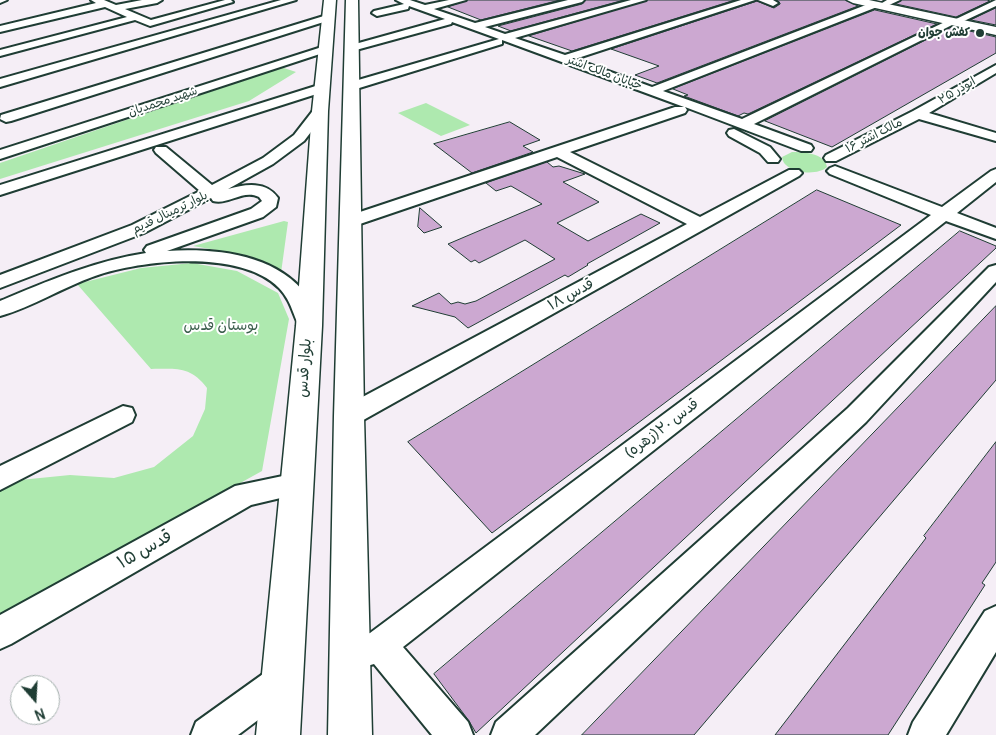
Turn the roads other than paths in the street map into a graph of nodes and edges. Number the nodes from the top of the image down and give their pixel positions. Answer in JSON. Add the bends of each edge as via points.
{"nodes":[{"id":1,"x":96,"y":0,"type":"edge"},
{"id":2,"x":156,"y":0,"type":"edge"},
{"id":3,"x":237,"y":0,"type":"edge"},
{"id":4,"x":291,"y":0,"type":"edge"},
{"id":5,"x":385,"y":0,"type":"edge"},
{"id":6,"x":461,"y":0,"type":"edge"},
{"id":7,"x":579,"y":0,"type":"edge"},
{"id":8,"x":641,"y":0,"type":"edge"},
{"id":9,"x":762,"y":0,"type":"edge"},
{"id":10,"x":853,"y":0,"type":"edge"},
{"id":11,"x":873,"y":2,"type":"edge"},
{"id":12,"x":891,"y":2,"type":"edge"},
{"id":13,"x":773,"y":3,"type":"dead end"},
{"id":14,"x":996,"y":3,"type":"edge"},
{"id":15,"x":343,"y":4,"type":"edge"},
{"id":16,"x":403,"y":4,"type":"edge"},
{"id":17,"x":752,"y":4,"type":"edge"},
{"id":18,"x":111,"y":6,"type":"junction"},
{"id":19,"x":426,"y":8,"type":"junction"},
{"id":20,"x":377,"y":13,"type":"dead end"},
{"id":21,"x":136,"y":17,"type":"junction"},
{"id":22,"x":957,"y":21,"type":"junction"},
{"id":23,"x":447,"y":22,"type":"junction"},
{"id":24,"x":476,"y":26,"type":"junction"},
{"id":25,"x":996,"y":27,"type":"edge"},
{"id":26,"x":0,"y":30,"type":"edge"},
{"id":27,"x":996,"y":31,"type":"edge"},
{"id":28,"x":502,"y":40,"type":"junction"},
{"id":29,"x":352,"y":48,"type":"junction"},
{"id":30,"x":325,"y":49,"type":"junction"},
{"id":31,"x":0,"y":53,"type":"edge"},
{"id":32,"x":565,"y":59,"type":"junction"},
{"id":33,"x":996,"y":68,"type":"edge"},
{"id":34,"x":0,"y":84,"type":"edge"},
{"id":35,"x":352,"y":86,"type":"junction"},
{"id":36,"x":652,"y":90,"type":"junction"},
{"id":37,"x":321,"y":99,"type":"junction"},
{"id":38,"x":680,"y":110,"type":"junction"},
{"id":39,"x":918,"y":114,"type":"junction"},
{"id":40,"x":3,"y":115,"type":"edge"},
{"id":41,"x":743,"y":124,"type":"junction"},
{"id":42,"x":996,"y":137,"type":"edge"},
{"id":43,"x":39,"y":142,"type":"junction"},
{"id":44,"x":806,"y":148,"type":"junction"},
{"id":45,"x":161,"y":150,"type":"dead end"},
{"id":46,"x":558,"y":152,"type":"junction"},
{"id":47,"x":0,"y":155,"type":"edge"},
{"id":48,"x":773,"y":159,"type":"junction"},
{"id":49,"x":818,"y":171,"type":"junction"},
{"id":50,"x":996,"y":174,"type":"edge"},
{"id":51,"x":0,"y":190,"type":"edge"},
{"id":52,"x":211,"y":192,"type":"junction"},
{"id":53,"x":943,"y":214,"type":"junction"},
{"id":54,"x":351,"y":221,"type":"junction"},
{"id":55,"x":700,"y":224,"type":"junction"},
{"id":56,"x":138,"y":229,"type":"junction"},
{"id":57,"x":996,"y":234,"type":"edge"},
{"id":58,"x":102,"y":267,"type":"junction"},
{"id":59,"x":996,"y":271,"type":"edge"},
{"id":60,"x":0,"y":282,"type":"edge"},
{"id":61,"x":0,"y":309,"type":"edge"},
{"id":62,"x":309,"y":326,"type":"junction"},
{"id":63,"x":124,"y":415,"type":"dead end"},
{"id":64,"x":349,"y":416,"type":"junction"},
{"id":65,"x":0,"y":479,"type":"edge"},
{"id":66,"x":297,"y":484,"type":"junction"},
{"id":67,"x":996,"y":622,"type":"edge"},
{"id":68,"x":0,"y":633,"type":"edge"},
{"id":69,"x":365,"y":650,"type":"junction"},
{"id":70,"x":282,"y":681,"type":"junction"},
{"id":71,"x":209,"y":735,"type":"edge"},
{"id":72,"x":278,"y":735,"type":"edge"},
{"id":73,"x":350,"y":735,"type":"edge"},
{"id":74,"x":455,"y":735,"type":"edge"},
{"id":75,"x":508,"y":735,"type":"edge"},
{"id":76,"x":926,"y":735,"type":"edge"}],
"edges":[{"from":1,"to":18,"type":"street"},
{"from":2,"to":18,"type":"street"},
{"from":3,"to":21,"type":"street","via":[[150,23]]},
{"from":4,"to":34,"type":"street"},
{"from":5,"to":16,"type":"street","name":"خیابان مالک اشتر"},
{"from":6,"to":19,"type":"street"},
{"from":7,"to":24,"type":"street"},
{"from":8,"to":28,"type":"street"},
{"from":9,"to":13,"type":"street"},
{"from":10,"to":11,"type":"main road"},
{"from":11,"to":12,"type":"main road"},
{"from":11,"to":22,"type":"main road"},
{"from":11,"to":36,"type":"street"},
{"from":12,"to":22,"type":"main road"},
{"from":14,"to":22,"type":"street"},
{"from":15,"to":29,"type":"main road"},
{"from":15,"to":30,"type":"main road","name":"بلوار قدس"},
{"from":15,"to":40,"type":"street"},
{"from":16,"to":19,"type":"street","name":"خیابان مالک اشتر"},
{"from":16,"to":20,"type":"street"},
{"from":16,"to":23,"type":"street","name":"خیابان مالک اشتر"},
{"from":17,"to":32,"type":"street","via":[[738,4]]},
{"from":18,"to":21,"type":"street"},
{"from":18,"to":26,"type":"street"},
{"from":19,"to":24,"type":"street","name":"خیابان مالک اشتر"},
{"from":21,"to":31,"type":"street"},
{"from":22,"to":25,"type":"main road"},
{"from":22,"to":27,"type":"main road"},
{"from":22,"to":41,"type":"street"},
{"from":23,"to":28,"type":"street","name":"خیابان مالک اشتر"},
{"from":23,"to":29,"type":"street"},
{"from":24,"to":28,"type":"street","name":"خیابان مالک اشتر"},
{"from":28,"to":32,"type":"street","name":"خیابان مالک اشتر"},
{"from":28,"to":35,"type":"street"},
{"from":28,"to":38,"type":"street","name":"خیابان مالک اشتر"},
{"from":29,"to":35,"type":"main road"},
{"from":30,"to":37,"type":"main road","name":"بلوار قدس"},
{"from":30,"to":43,"type":"street","name":"شهید محمدیان"},
{"from":32,"to":36,"type":"street","name":"خیابان مالک اشتر"},
{"from":33,"to":39,"type":"street","name":"ابوذر ۲۵"},
{"from":35,"to":54,"type":"main road"},
{"from":36,"to":41,"type":"street","name":"خیابان مالک اشتر"},
{"from":37,"to":51,"type":"street"},
{"from":37,"to":52,"type":"street","name":"بلوار ترمینال قدیم","via":[[299,138]]},
{"from":37,"to":62,"type":"main road","name":"بلوار قدس"},
{"from":38,"to":46,"type":"street"},
{"from":38,"to":48,"type":"street","name":"خیابان مالک اشتر","via":[[742,137],[765,150]]},
{"from":39,"to":42,"type":"street"},
{"from":39,"to":49,"type":"street","name":"مالک اشتر ۱۶"},
{"from":40,"to":43,"type":"street"},
{"from":41,"to":44,"type":"street","name":"خیابان مالک اشتر"},
{"from":43,"to":47,"type":"street","name":"شهید محمدیان"},
{"from":44,"to":48,"type":"street","via":[[781,149]]},
{"from":44,"to":49,"type":"street","name":"خیابان مالک اشتر"},
{"from":45,"to":52,"type":"street"},
{"from":46,"to":54,"type":"street"},
{"from":46,"to":55,"type":"street"},
{"from":48,"to":49,"type":"street","name":"خیابان مالک اشتر","via":[[780,167]]},
{"from":49,"to":53,"type":"street"},
{"from":49,"to":55,"type":"street","name":"قدس ۱۸"},
{"from":50,"to":53,"type":"street","name":"قدس ۲۰(زهره)"},
{"from":52,"to":56,"type":"street","name":"بلوار ترمینال قدیم"},
{"from":53,"to":57,"type":"street"},
{"from":53,"to":69,"type":"street","name":"قدس ۲۰(زهره)"},
{"from":54,"to":64,"type":"main road"},
{"from":55,"to":64,"type":"street","name":"قدس ۱۸"},
{"from":56,"to":58,"type":"street","via":[[240,191],[260,190],[270,198],[270,203],[257,213]]},
{"from":56,"to":60,"type":"street","name":"بلوار ترمینال قدیم"},
{"from":58,"to":61,"type":"street","name":"بلوار ترمینال قدیم"},
{"from":58,"to":62,"type":"street","name":"بلوار ترمینال قدیم","via":[[186,255],[223,258],[255,266],[281,280],[299,300]]},
{"from":59,"to":75,"type":"street","via":[[857,415]]},
{"from":62,"to":66,"type":"main road","name":"بلوار قدس"},
{"from":63,"to":65,"type":"street"},
{"from":64,"to":69,"type":"main road"},
{"from":66,"to":68,"type":"street","name":"قدس ۱۵","via":[[245,494]]},
{"from":66,"to":70,"type":"main road","name":"بلوار قدس"},
{"from":67,"to":76,"type":"street"},
{"from":69,"to":73,"type":"main road"},
{"from":69,"to":74,"type":"street"},
{"from":70,"to":71,"type":"street"},
{"from":70,"to":72,"type":"main road","name":"بلوار قدس"}]}
